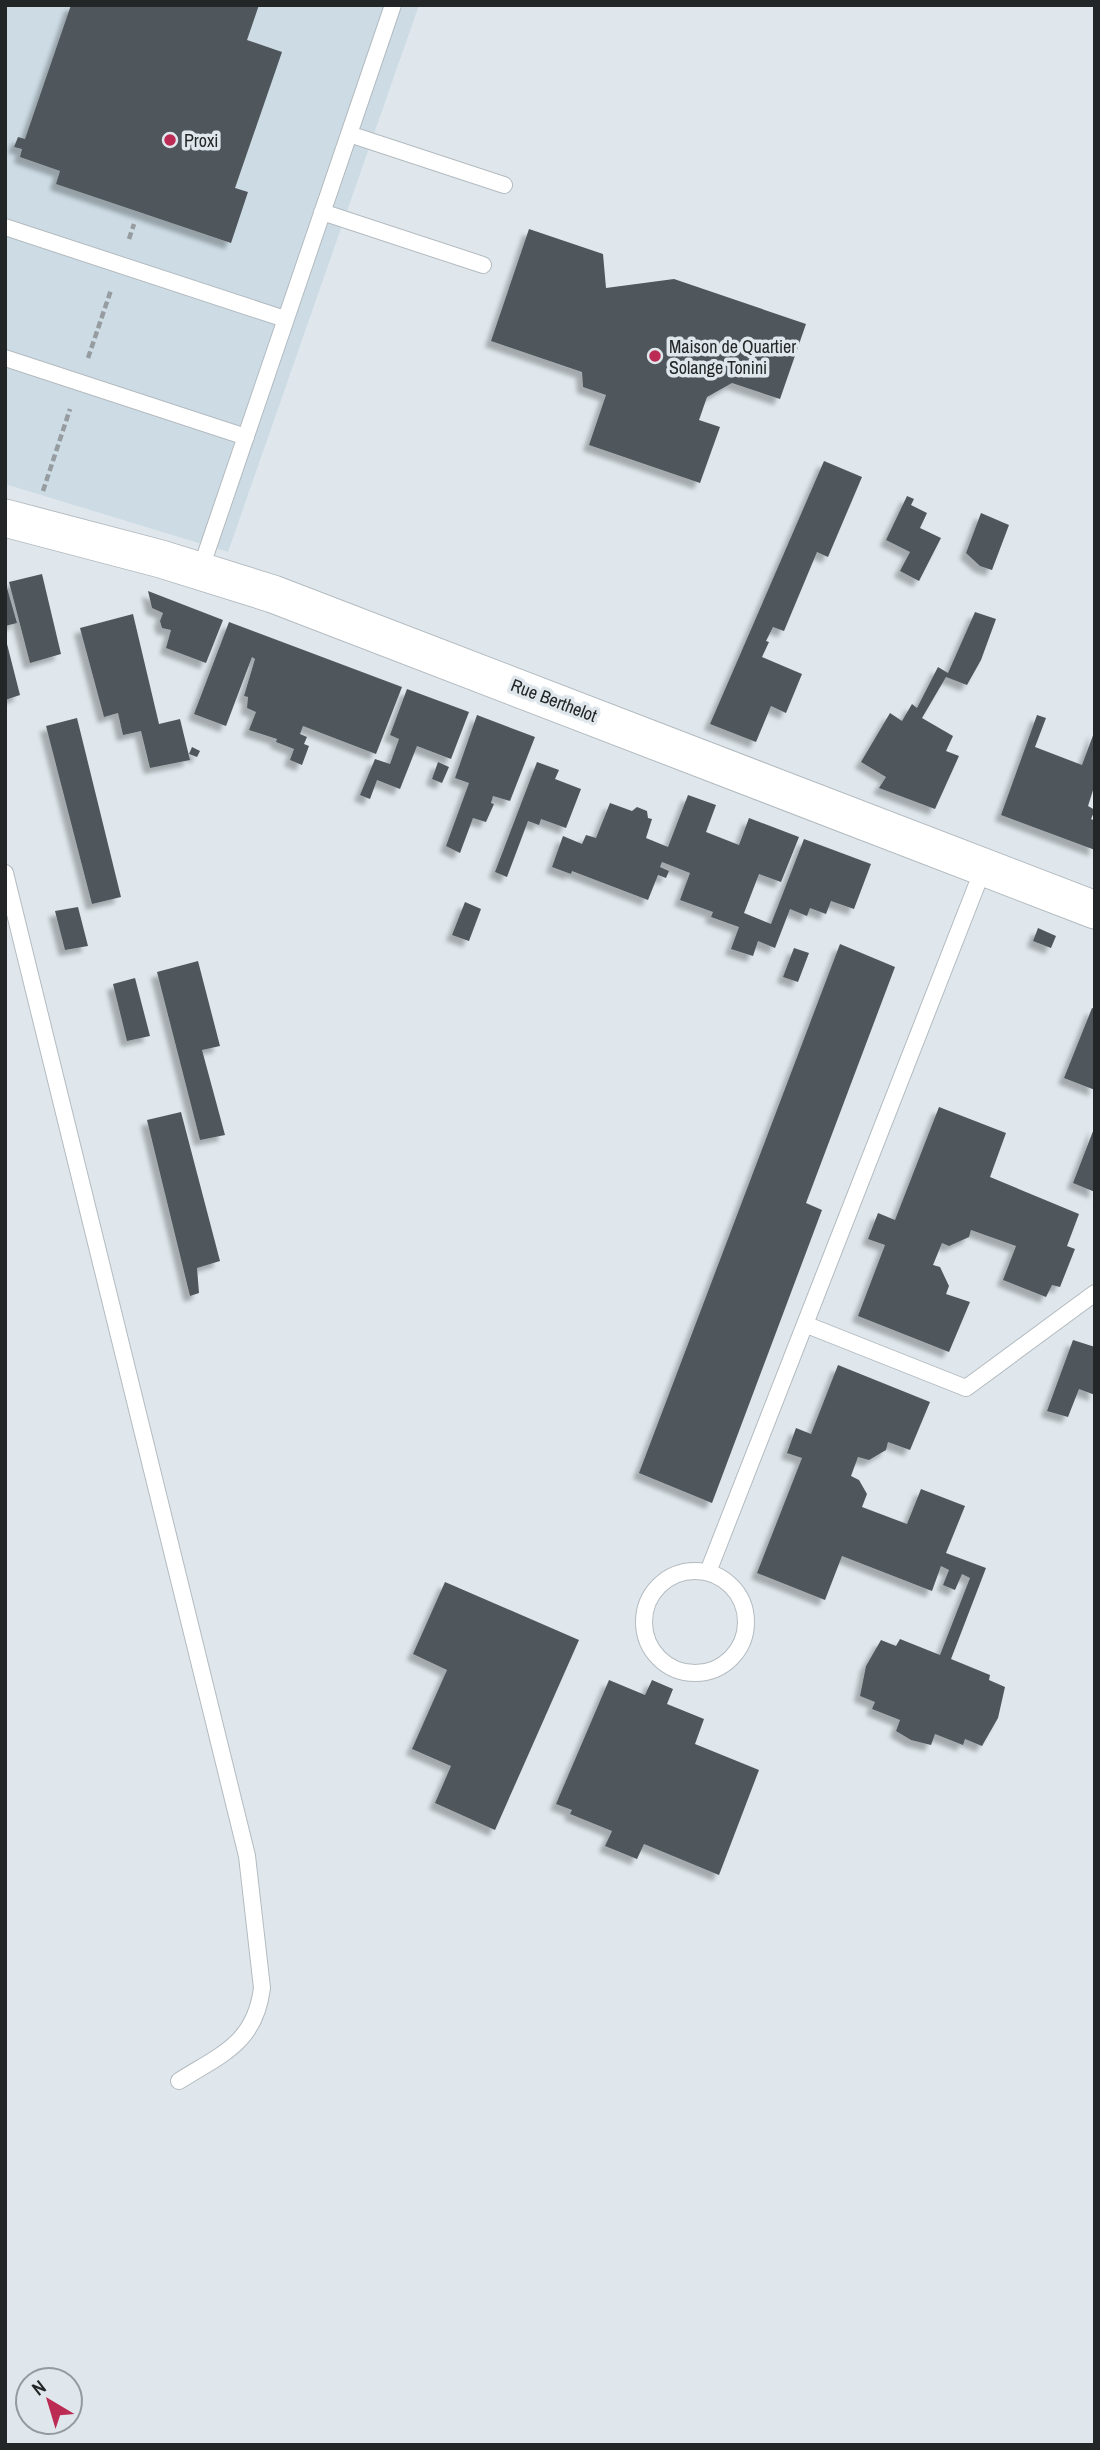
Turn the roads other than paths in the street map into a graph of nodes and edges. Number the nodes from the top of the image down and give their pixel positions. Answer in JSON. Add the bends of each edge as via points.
{"nodes":[{"id":1,"x":393,"y":5,"type":"edge"},
{"id":2,"x":349,"y":134,"type":"junction"},
{"id":3,"x":504,"y":184,"type":"dead end"},
{"id":4,"x":322,"y":212,"type":"junction"},
{"id":5,"x":5,"y":227,"type":"edge"},
{"id":6,"x":483,"y":265,"type":"dead end"},
{"id":7,"x":285,"y":319,"type":"junction"},
{"id":8,"x":5,"y":358,"type":"edge"},
{"id":9,"x":246,"y":437,"type":"junction"},
{"id":10,"x":5,"y":517,"type":"edge"},
{"id":11,"x":200,"y":570,"type":"junction"},
{"id":12,"x":983,"y":869,"type":"junction"},
{"id":13,"x":5,"y":873,"type":"edge"},
{"id":14,"x":1095,"y":910,"type":"edge"},
{"id":15,"x":1095,"y":1293,"type":"edge"},
{"id":16,"x":807,"y":1325,"type":"junction"},
{"id":17,"x":708,"y":1572,"type":"junction"},
{"id":18,"x":179,"y":2081,"type":"dead end"}],
"edges":[{"from":1,"to":2,"type":"lane"},
{"from":2,"to":3,"type":"lane"},
{"from":2,"to":4,"type":"lane"},
{"from":4,"to":6,"type":"lane"},
{"from":4,"to":7,"type":"lane"},
{"from":5,"to":7,"type":"lane"},
{"from":7,"to":9,"type":"lane"},
{"from":8,"to":9,"type":"lane"},
{"from":9,"to":11,"type":"lane"},
{"from":10,"to":11,"type":"street","name":"Rue Berthelot"},
{"from":11,"to":12,"type":"street","name":"Rue Berthelot","via":[[471,668]]},
{"from":12,"to":14,"type":"street","name":"Rue Berthelot"},
{"from":12,"to":16,"type":"lane"},
{"from":13,"to":18,"type":"lane","via":[[247,1856],[262,1988],[260,2006],[243,2038]]},
{"from":15,"to":16,"type":"lane","via":[[965,1388]]},
{"from":16,"to":17,"type":"lane"},
{"from":17,"to":17,"type":"lane","via":[[674,1575],[649,1597],[644,1614],[649,1647],[674,1670],[691,1674],[723,1666],[744,1639],[747,1622],[736,1590]]}]}
